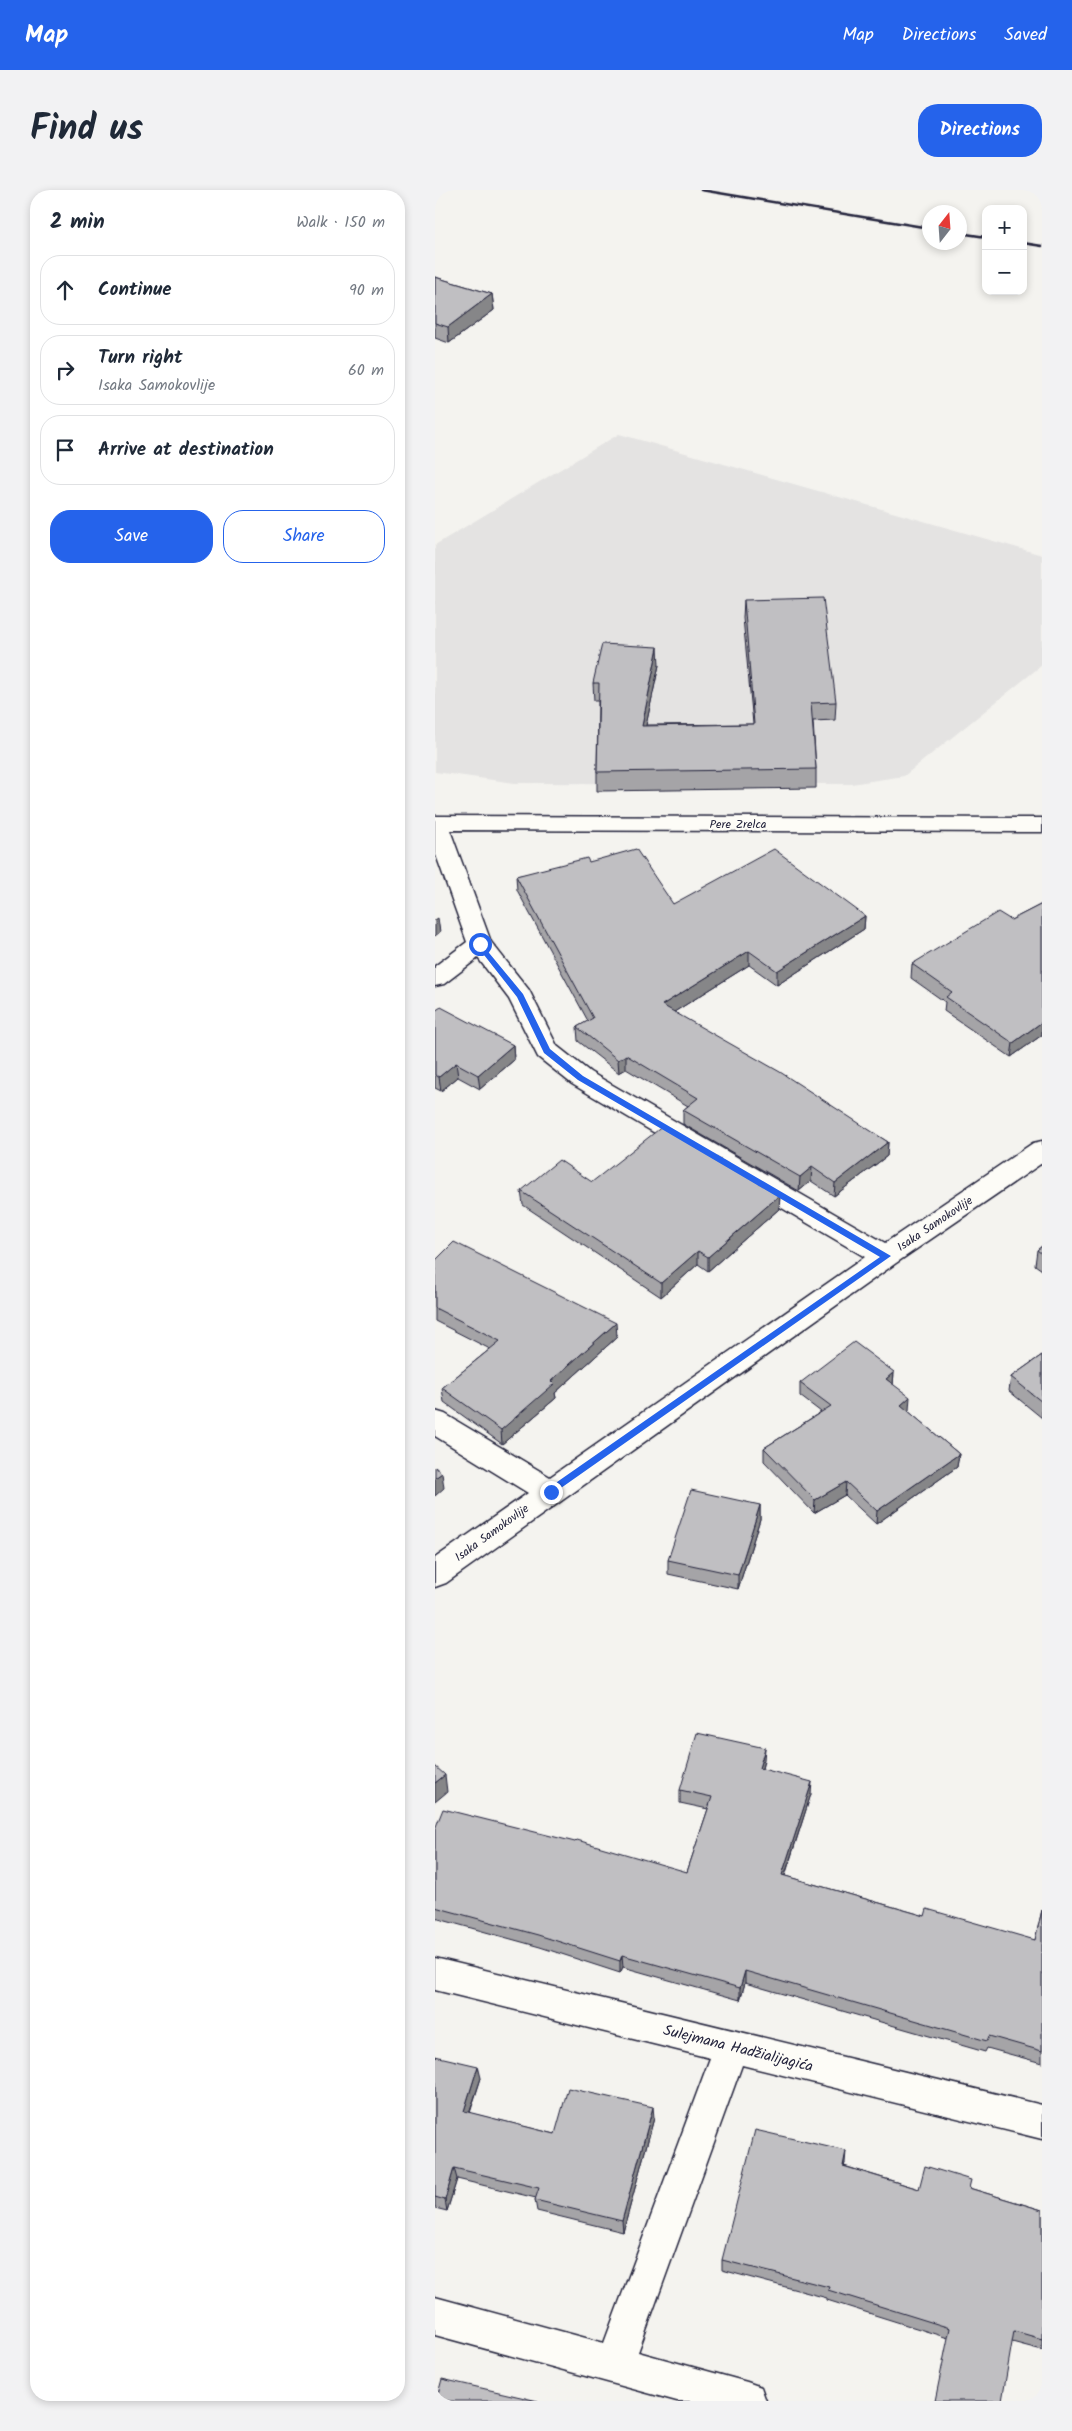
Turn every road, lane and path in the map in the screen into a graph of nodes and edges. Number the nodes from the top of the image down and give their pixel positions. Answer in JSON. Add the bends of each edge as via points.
{"nodes":[{"id":1,"x":436,"y":823,"type":"edge"},
{"id":2,"x":1042,"y":824,"type":"edge"},
{"id":3,"x":480,"y":944,"type":"junction"},
{"id":4,"x":435,"y":978,"type":"edge"},
{"id":5,"x":1042,"y":1150,"type":"edge"},
{"id":6,"x":887,"y":1256,"type":"junction"},
{"id":7,"x":435,"y":1422,"type":"edge"},
{"id":8,"x":551,"y":1492,"type":"junction"},
{"id":9,"x":435,"y":1574,"type":"edge"},
{"id":10,"x":435,"y":1974,"type":"edge"},
{"id":11,"x":731,"y":2047,"type":"junction"},
{"id":12,"x":1042,"y":2122,"type":"edge"},
{"id":13,"x":435,"y":2316,"type":"edge"},
{"id":14,"x":615,"y":2365,"type":"junction"},
{"id":15,"x":747,"y":2401,"type":"edge"}],
"edges":[{"from":1,"to":2,"type":"street","name":"Pere Zrelca"},
{"from":1,"to":3,"type":"street"},
{"from":3,"to":4,"type":"street"},
{"from":3,"to":6,"type":"street","via":[[520,996],[547,1051],[581,1078]]},
{"from":5,"to":6,"type":"street","name":"Isaka Samokovlije"},
{"from":6,"to":8,"type":"street","name":"Isaka Samokovlije"},
{"from":7,"to":8,"type":"street"},
{"from":8,"to":9,"type":"street","name":"Isaka Samokovlije"},
{"from":10,"to":11,"type":"street","name":"Sulejmana Hadžialijagića"},
{"from":11,"to":12,"type":"street","name":"Sulejmana Hadžialijagića"},
{"from":11,"to":14,"type":"street"},
{"from":13,"to":14,"type":"street"},
{"from":14,"to":15,"type":"street"}]}
